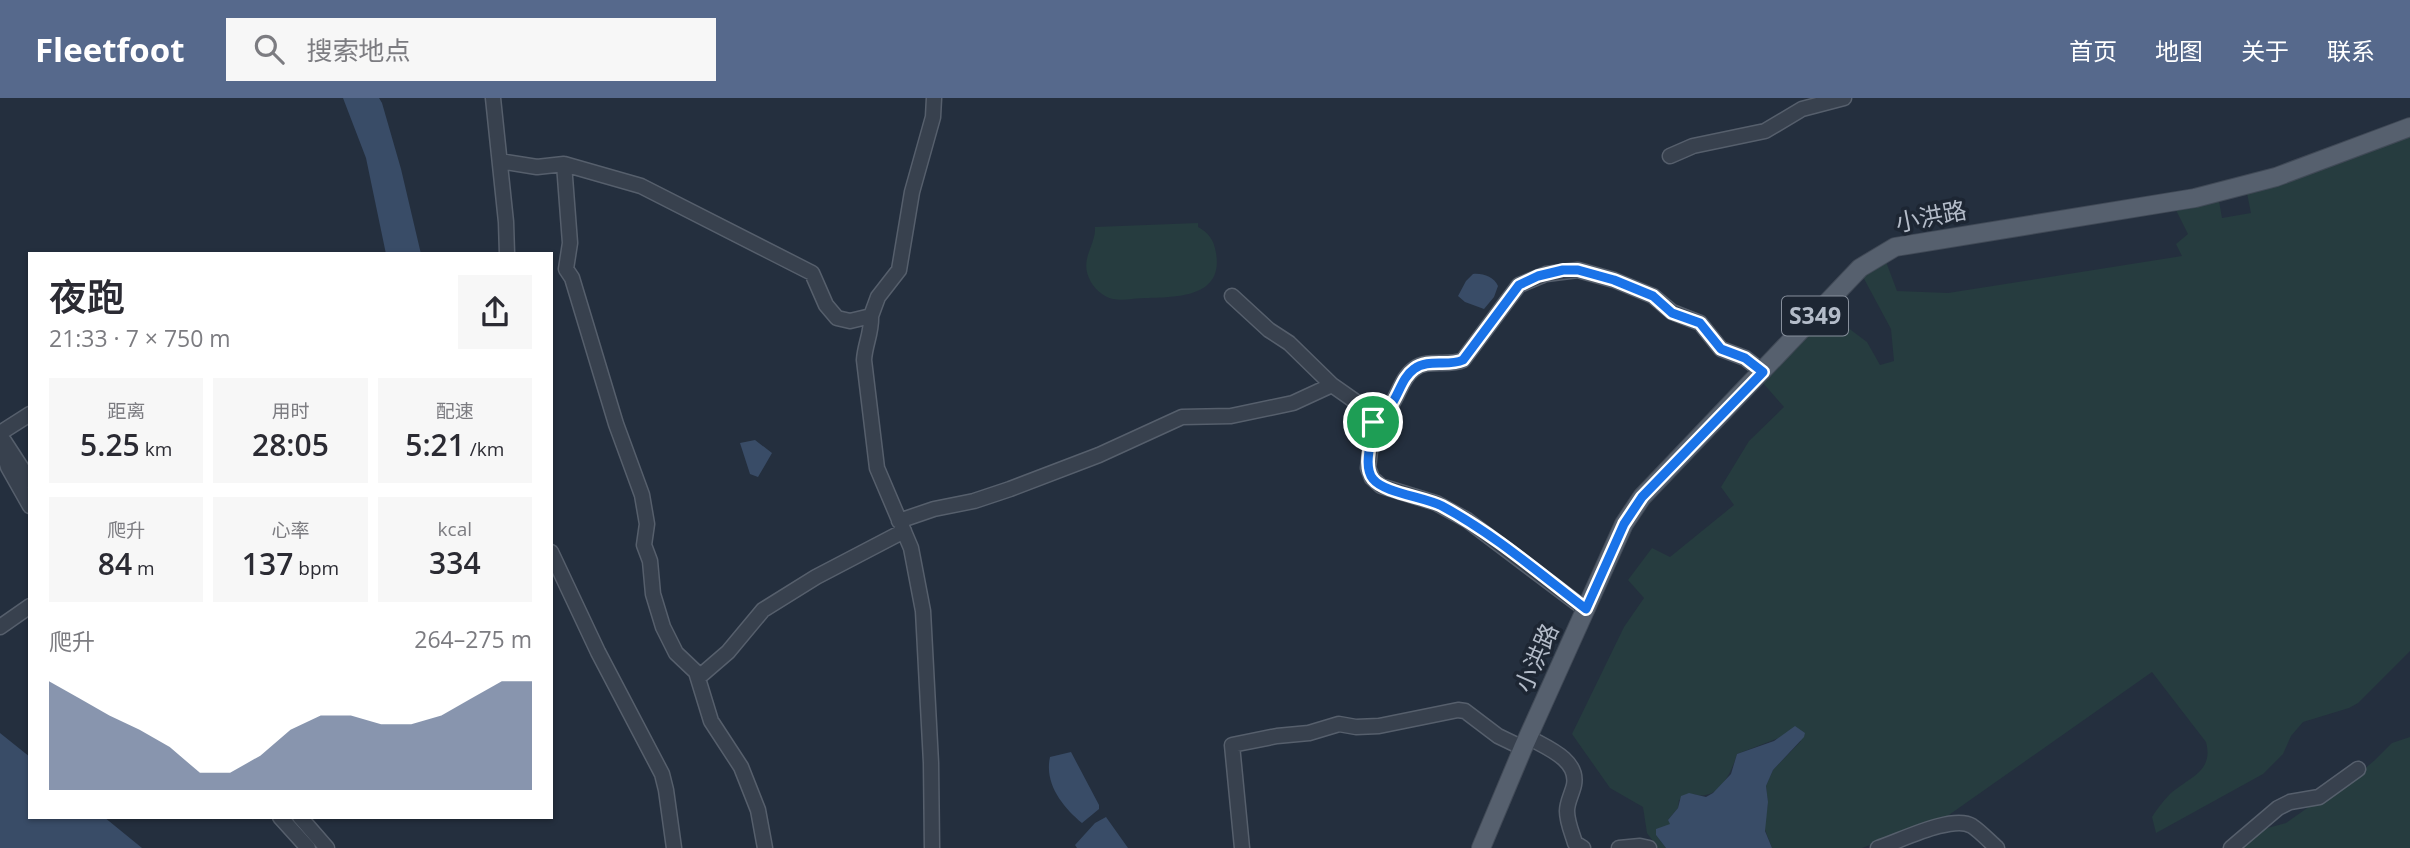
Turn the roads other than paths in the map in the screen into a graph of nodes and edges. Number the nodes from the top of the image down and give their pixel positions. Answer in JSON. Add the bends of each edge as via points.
{"nodes":[{"id":1,"x":493,"y":98,"type":"edge"},
{"id":2,"x":934,"y":98,"type":"edge"},
{"id":3,"x":1844,"y":98,"type":"edge"},
{"id":4,"x":2410,"y":127,"type":"edge"},
{"id":5,"x":1670,"y":156,"type":"dead end"},
{"id":6,"x":500,"y":161,"type":"junction"},
{"id":7,"x":564,"y":164,"type":"junction"},
{"id":8,"x":507,"y":252,"type":"edge"},
{"id":9,"x":1232,"y":296,"type":"dead end"},
{"id":10,"x":871,"y":316,"type":"junction"},
{"id":11,"x":1763,"y":372,"type":"junction"},
{"id":12,"x":1332,"y":385,"type":"junction"},
{"id":13,"x":28,"y":416,"type":"edge"},
{"id":14,"x":1373,"y":422,"type":"junction"},
{"id":15,"x":0,"y":437,"type":"edge"},
{"id":16,"x":28,"y":478,"type":"edge"},
{"id":17,"x":28,"y":502,"type":"edge"},
{"id":18,"x":902,"y":526,"type":"junction"},
{"id":19,"x":553,"y":556,"type":"edge"},
{"id":20,"x":28,"y":607,"type":"edge"},
{"id":21,"x":1586,"y":609,"type":"junction"},
{"id":22,"x":0,"y":627,"type":"edge"},
{"id":23,"x":699,"y":677,"type":"junction"},
{"id":24,"x":1525,"y":743,"type":"junction"},
{"id":25,"x":2358,"y":769,"type":"dead end"},
{"id":26,"x":282,"y":819,"type":"edge"},
{"id":27,"x":302,"y":819,"type":"edge"},
{"id":28,"x":308,"y":848,"type":"edge"},
{"id":29,"x":327,"y":848,"type":"edge"},
{"id":30,"x":674,"y":848,"type":"edge"},
{"id":31,"x":765,"y":848,"type":"edge"},
{"id":32,"x":932,"y":848,"type":"edge"},
{"id":33,"x":1242,"y":848,"type":"edge"},
{"id":34,"x":1481,"y":848,"type":"edge"},
{"id":35,"x":1583,"y":848,"type":"edge"},
{"id":36,"x":1619,"y":848,"type":"edge"},
{"id":37,"x":1648,"y":848,"type":"edge"},
{"id":38,"x":1878,"y":848,"type":"edge"},
{"id":39,"x":1997,"y":848,"type":"edge"},
{"id":40,"x":2231,"y":848,"type":"edge"}],
"edges":[{"from":1,"to":6,"type":"street"},
{"from":2,"to":10,"type":"street","via":[[899,270],[878,297]]},
{"from":3,"to":5,"type":"street","via":[[1802,109],[1765,131],[1693,146]]},
{"from":4,"to":11,"type":"main road","name":"小洪路","number":"S349","via":[[2276,177],[2195,198],[1895,247],[1860,268]]},
{"from":6,"to":7,"type":"street","via":[[537,167]]},
{"from":6,"to":8,"type":"street"},
{"from":7,"to":10,"type":"street","via":[[641,186],[812,273],[831,314],[842,321]]},
{"from":7,"to":23,"type":"street","via":[[570,243],[566,269],[642,495],[647,524],[644,545],[663,627],[676,653]]},
{"from":9,"to":12,"type":"street"},
{"from":10,"to":18,"type":"street","via":[[864,360],[877,468]]},
{"from":11,"to":14,"type":"street","via":[[1745,358],[1721,349],[1700,323],[1672,313],[1653,296],[1614,280],[1563,270],[1519,285],[1467,357],[1413,369],[1389,409]]},
{"from":11,"to":21,"type":"main road","name":"小洪路","number":"S349","via":[[1642,497],[1624,524]]},
{"from":12,"to":14,"type":"street","via":[[1369,411]]},
{"from":12,"to":18,"type":"street","via":[[1293,403],[1231,416],[1182,417],[1099,455],[974,501],[934,509]]},
{"from":13,"to":15,"type":"street"},
{"from":14,"to":21,"type":"street","via":[[1368,468],[1374,481],[1436,503],[1467,520]]},
{"from":15,"to":16,"type":"street"},
{"from":15,"to":17,"type":"street","via":[[8,467]]},
{"from":18,"to":23,"type":"street","via":[[763,610],[728,652]]},
{"from":18,"to":32,"type":"street","via":[[918,576],[923,611]]},
{"from":19,"to":30,"type":"street","via":[[662,774]]},
{"from":20,"to":22,"type":"street"},
{"from":21,"to":24,"type":"main road","name":"小洪路","number":"S349"},
{"from":23,"to":31,"type":"street","via":[[711,722],[741,768],[755,802]]},
{"from":24,"to":33,"type":"street","via":[[1498,736],[1458,709],[1379,726],[1339,724],[1231,745]]},
{"from":24,"to":34,"type":"main road","name":"小洪路","number":"S349"},
{"from":24,"to":35,"type":"street","via":[[1561,757],[1574,771],[1567,816],[1574,843]]},
{"from":25,"to":40,"type":"street","via":[[2319,797],[2278,808]]},
{"from":26,"to":28,"type":"street"},
{"from":27,"to":29,"type":"street"},
{"from":36,"to":37,"type":"street"},
{"from":38,"to":39,"type":"street","via":[[1958,822],[1970,825]]}]}
